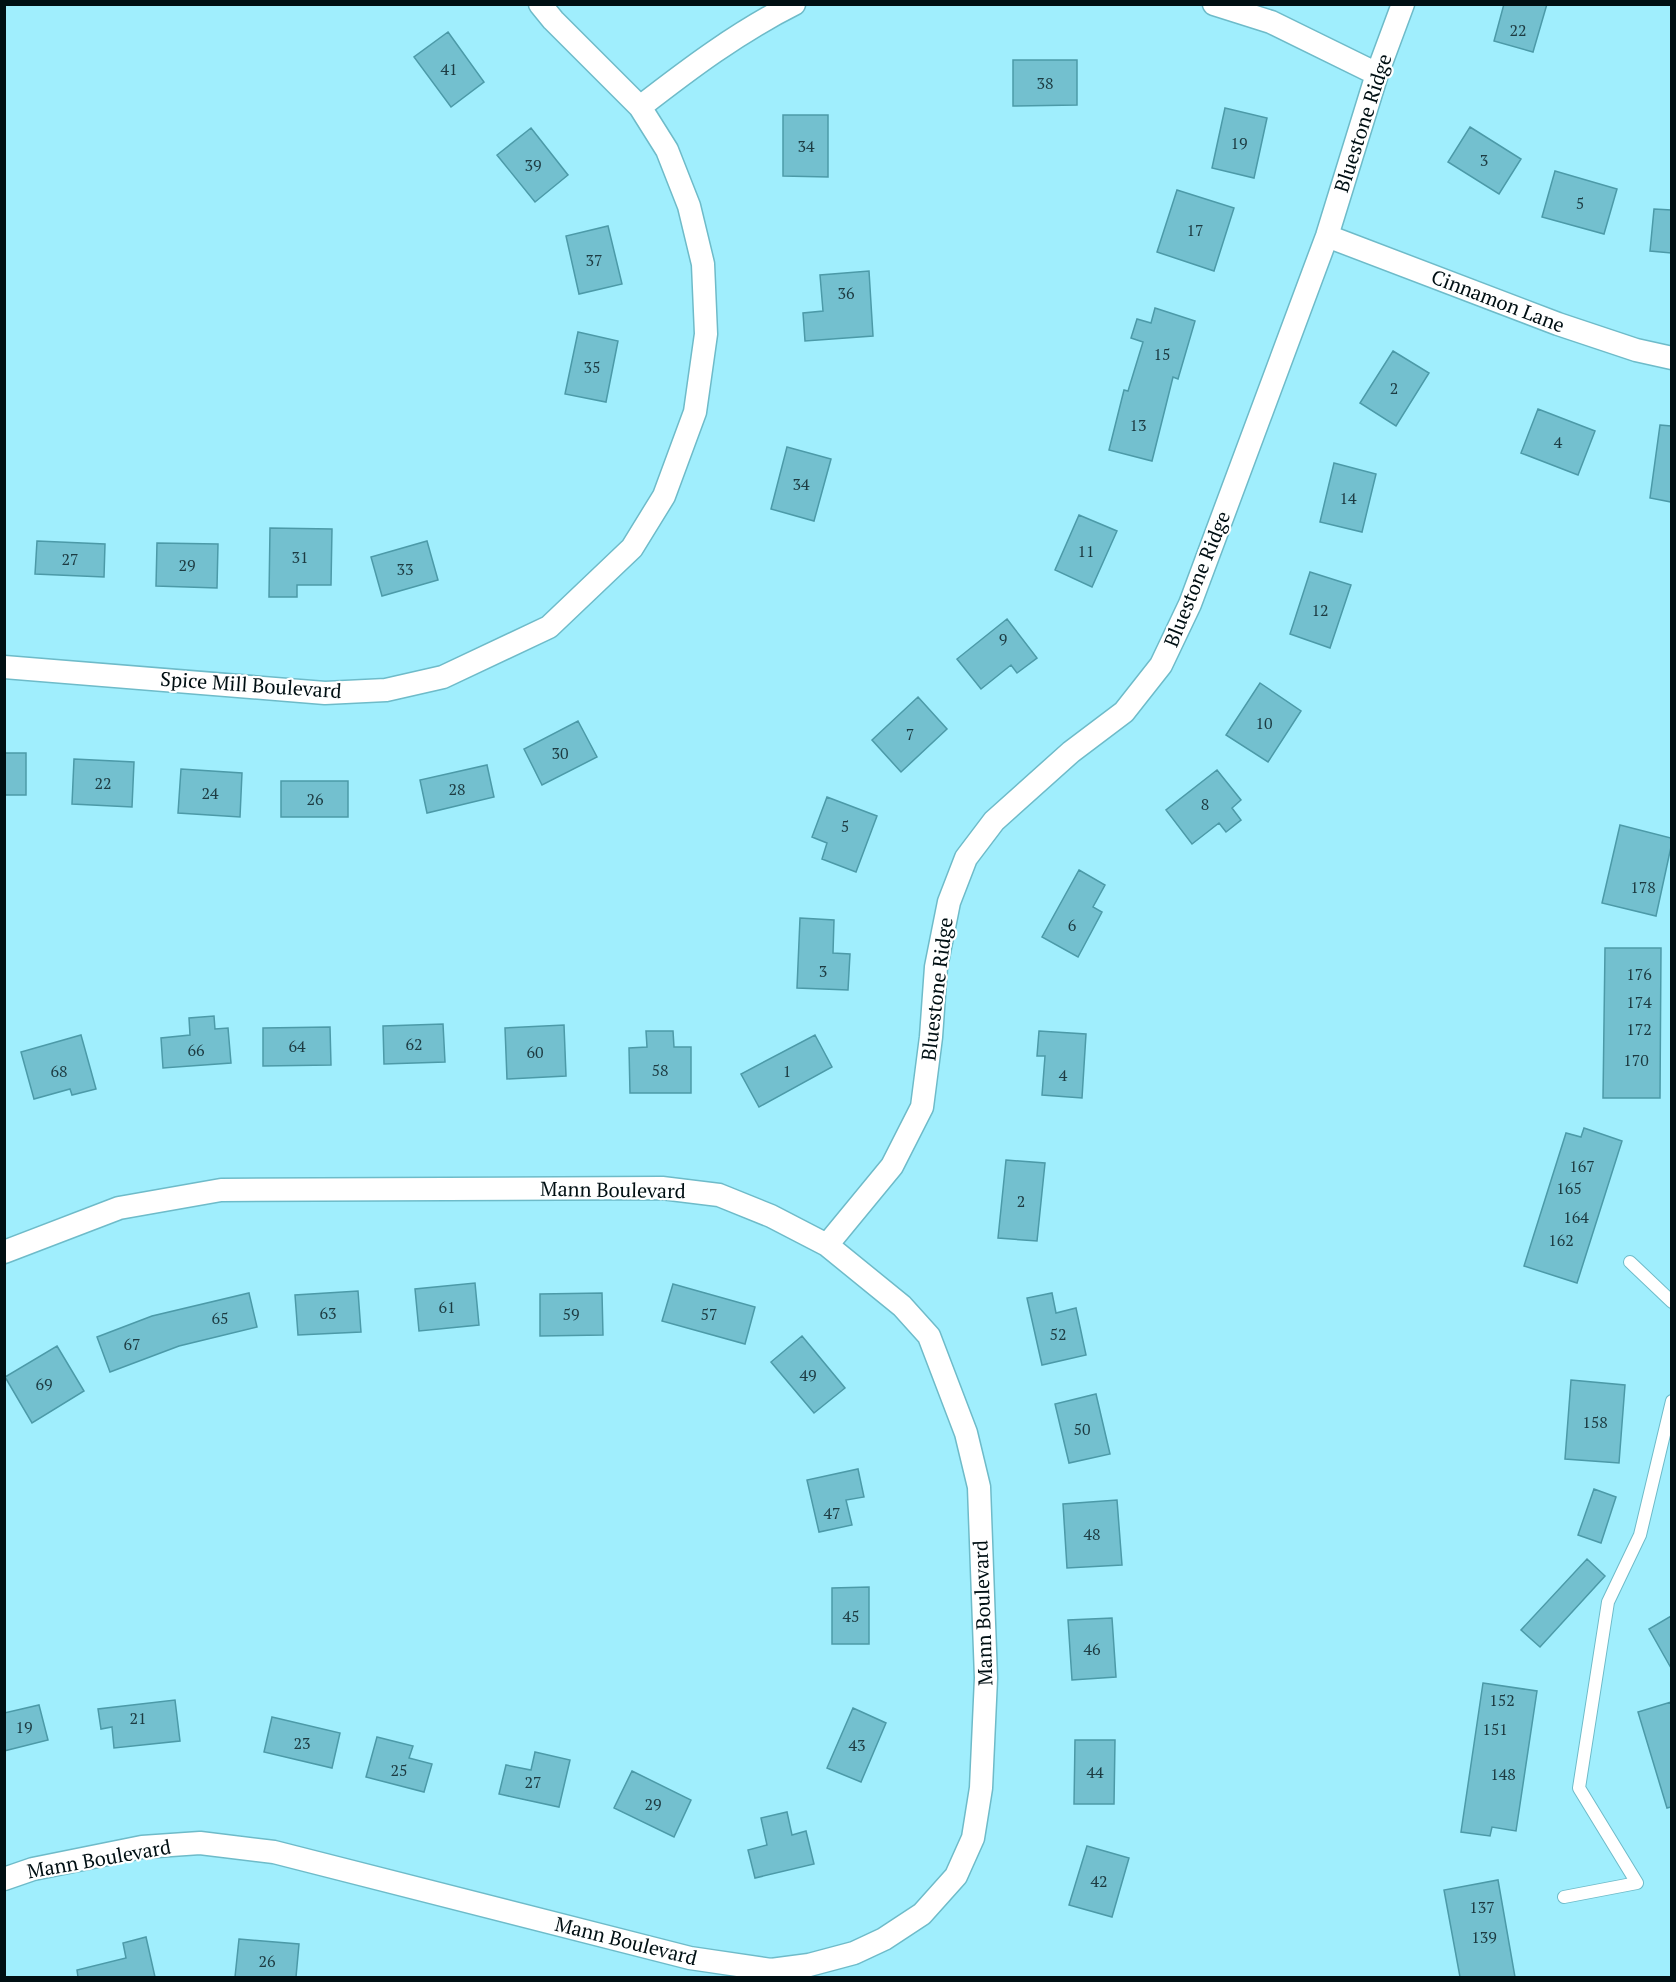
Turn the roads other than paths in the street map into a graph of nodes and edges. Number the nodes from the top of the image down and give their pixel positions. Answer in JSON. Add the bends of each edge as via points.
{"nodes":[{"id":1,"x":540,"y":4,"type":"edge"},
{"id":2,"x":794,"y":4,"type":"edge"},
{"id":3,"x":1214,"y":4,"type":"edge"},
{"id":4,"x":1403,"y":4,"type":"edge"},
{"id":5,"x":1377,"y":74,"type":"junction"},
{"id":6,"x":640,"y":107,"type":"junction"},
{"id":7,"x":1327,"y":237,"type":"junction"},
{"id":8,"x":1671,"y":358,"type":"edge"},
{"id":9,"x":4,"y":667,"type":"edge"},
{"id":10,"x":827,"y":1245,"type":"junction"},
{"id":11,"x":4,"y":1252,"type":"edge"},
{"id":12,"x":1630,"y":1262,"type":"dead end"},
{"id":13,"x":1671,"y":1302,"type":"edge"},
{"id":14,"x":1671,"y":1401,"type":"edge"},
{"id":15,"x":4,"y":1879,"type":"edge"},
{"id":16,"x":1564,"y":1897,"type":"dead end"}],
"edges":[{"from":1,"to":6,"type":"street","name":"Spice Mill Boulevard"},
{"from":2,"to":6,"type":"street","via":[[700,60]]},
{"from":3,"to":5,"type":"street","via":[[1271,22]]},
{"from":4,"to":5,"type":"street","name":"Bluestone Ridge"},
{"from":5,"to":7,"type":"street","name":"Bluestone Ridge"},
{"from":6,"to":9,"type":"street","name":"Spice Mill Boulevard","via":[[667,150],[689,206],[703,264],[706,334],[695,412],[664,496],[632,548],[549,627],[443,677],[386,690],[325,693]]},
{"from":7,"to":8,"type":"street","name":"Cinnamon Lane","via":[[1558,324]]},
{"from":7,"to":10,"type":"street","name":"Bluestone Ridge","via":[[1190,604],[1161,665],[1124,712],[1071,752],[994,821],[966,858],[949,902],[936,967],[922,1107],[892,1166]]},
{"from":10,"to":11,"type":"street","name":"Mann Boulevard","via":[[719,1195],[662,1188],[221,1190],[119,1208]]},
{"from":10,"to":15,"type":"street","name":"Mann Boulevard","via":[[902,1306],[929,1336],[966,1433],[979,1487],[986,1678],[981,1788],[973,1838],[956,1876],[922,1914],[854,1953],[771,1970],[690,1958],[274,1852],[200,1843],[142,1847],[33,1869]]},
{"from":12,"to":13,"type":"lane"},
{"from":14,"to":16,"type":"lane","via":[[1640,1535],[1608,1602],[1579,1788],[1637,1883]]}]}
